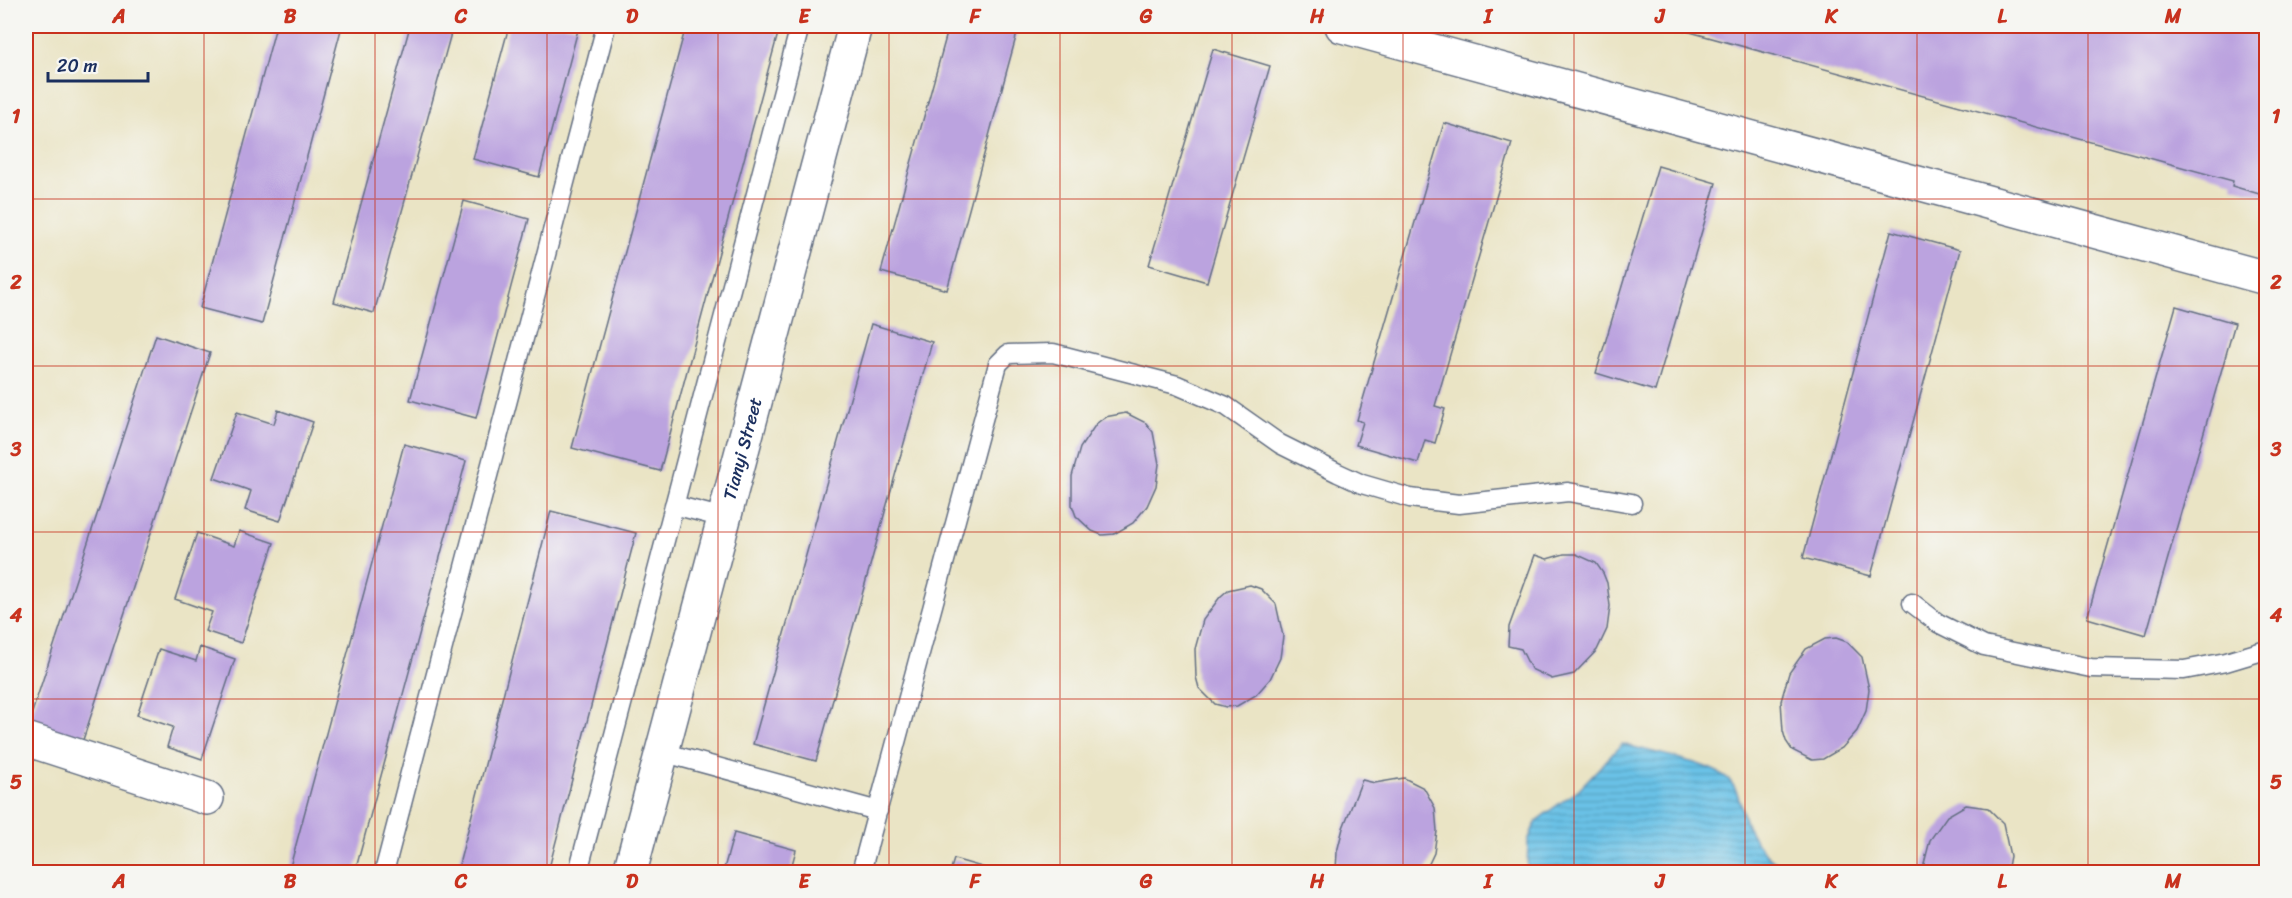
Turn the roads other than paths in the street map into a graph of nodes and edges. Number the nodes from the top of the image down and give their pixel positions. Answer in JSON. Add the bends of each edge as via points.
{"nodes":[{"id":1,"x":606,"y":26,"type":"edge"},
{"id":2,"x":800,"y":26,"type":"edge"},
{"id":3,"x":855,"y":26,"type":"edge"},
{"id":4,"x":1342,"y":26,"type":"edge"},
{"id":5,"x":2266,"y":278,"type":"edge"},
{"id":6,"x":1632,"y":503,"type":"dead end"},
{"id":7,"x":674,"y":505,"type":"junction"},
{"id":8,"x":724,"y":518,"type":"junction"},
{"id":9,"x":1912,"y":603,"type":"dead end"},
{"id":10,"x":2266,"y":650,"type":"edge"},
{"id":11,"x":26,"y":739,"type":"edge"},
{"id":12,"x":662,"y":752,"type":"junction"},
{"id":13,"x":207,"y":798,"type":"dead end"},
{"id":14,"x":878,"y":811,"type":"junction"},
{"id":15,"x":384,"y":873,"type":"edge"},
{"id":16,"x":578,"y":873,"type":"edge"},
{"id":17,"x":630,"y":873,"type":"edge"},
{"id":18,"x":861,"y":873,"type":"edge"}],
"edges":[{"from":1,"to":15,"type":"lane"},
{"from":2,"to":7,"type":"lane"},
{"from":3,"to":8,"type":"street","name":"Tianyi Street"},
{"from":4,"to":5,"type":"street"},
{"from":6,"to":14,"type":"lane","via":[[1568,492],[1459,504],[1410,498],[1338,473],[1280,444],[1226,406],[1177,385],[1053,353],[1008,354],[998,364]]},
{"from":7,"to":8,"type":"lane"},
{"from":7,"to":16,"type":"lane"},
{"from":8,"to":12,"type":"street","name":"Tianyi Street"},
{"from":9,"to":10,"type":"lane","via":[[1938,623],[1984,646],[2091,668],[2184,670]]},
{"from":11,"to":13,"type":"street"},
{"from":12,"to":14,"type":"lane"},
{"from":12,"to":17,"type":"street","name":"Tianyi Street"},
{"from":14,"to":18,"type":"lane"}]}
